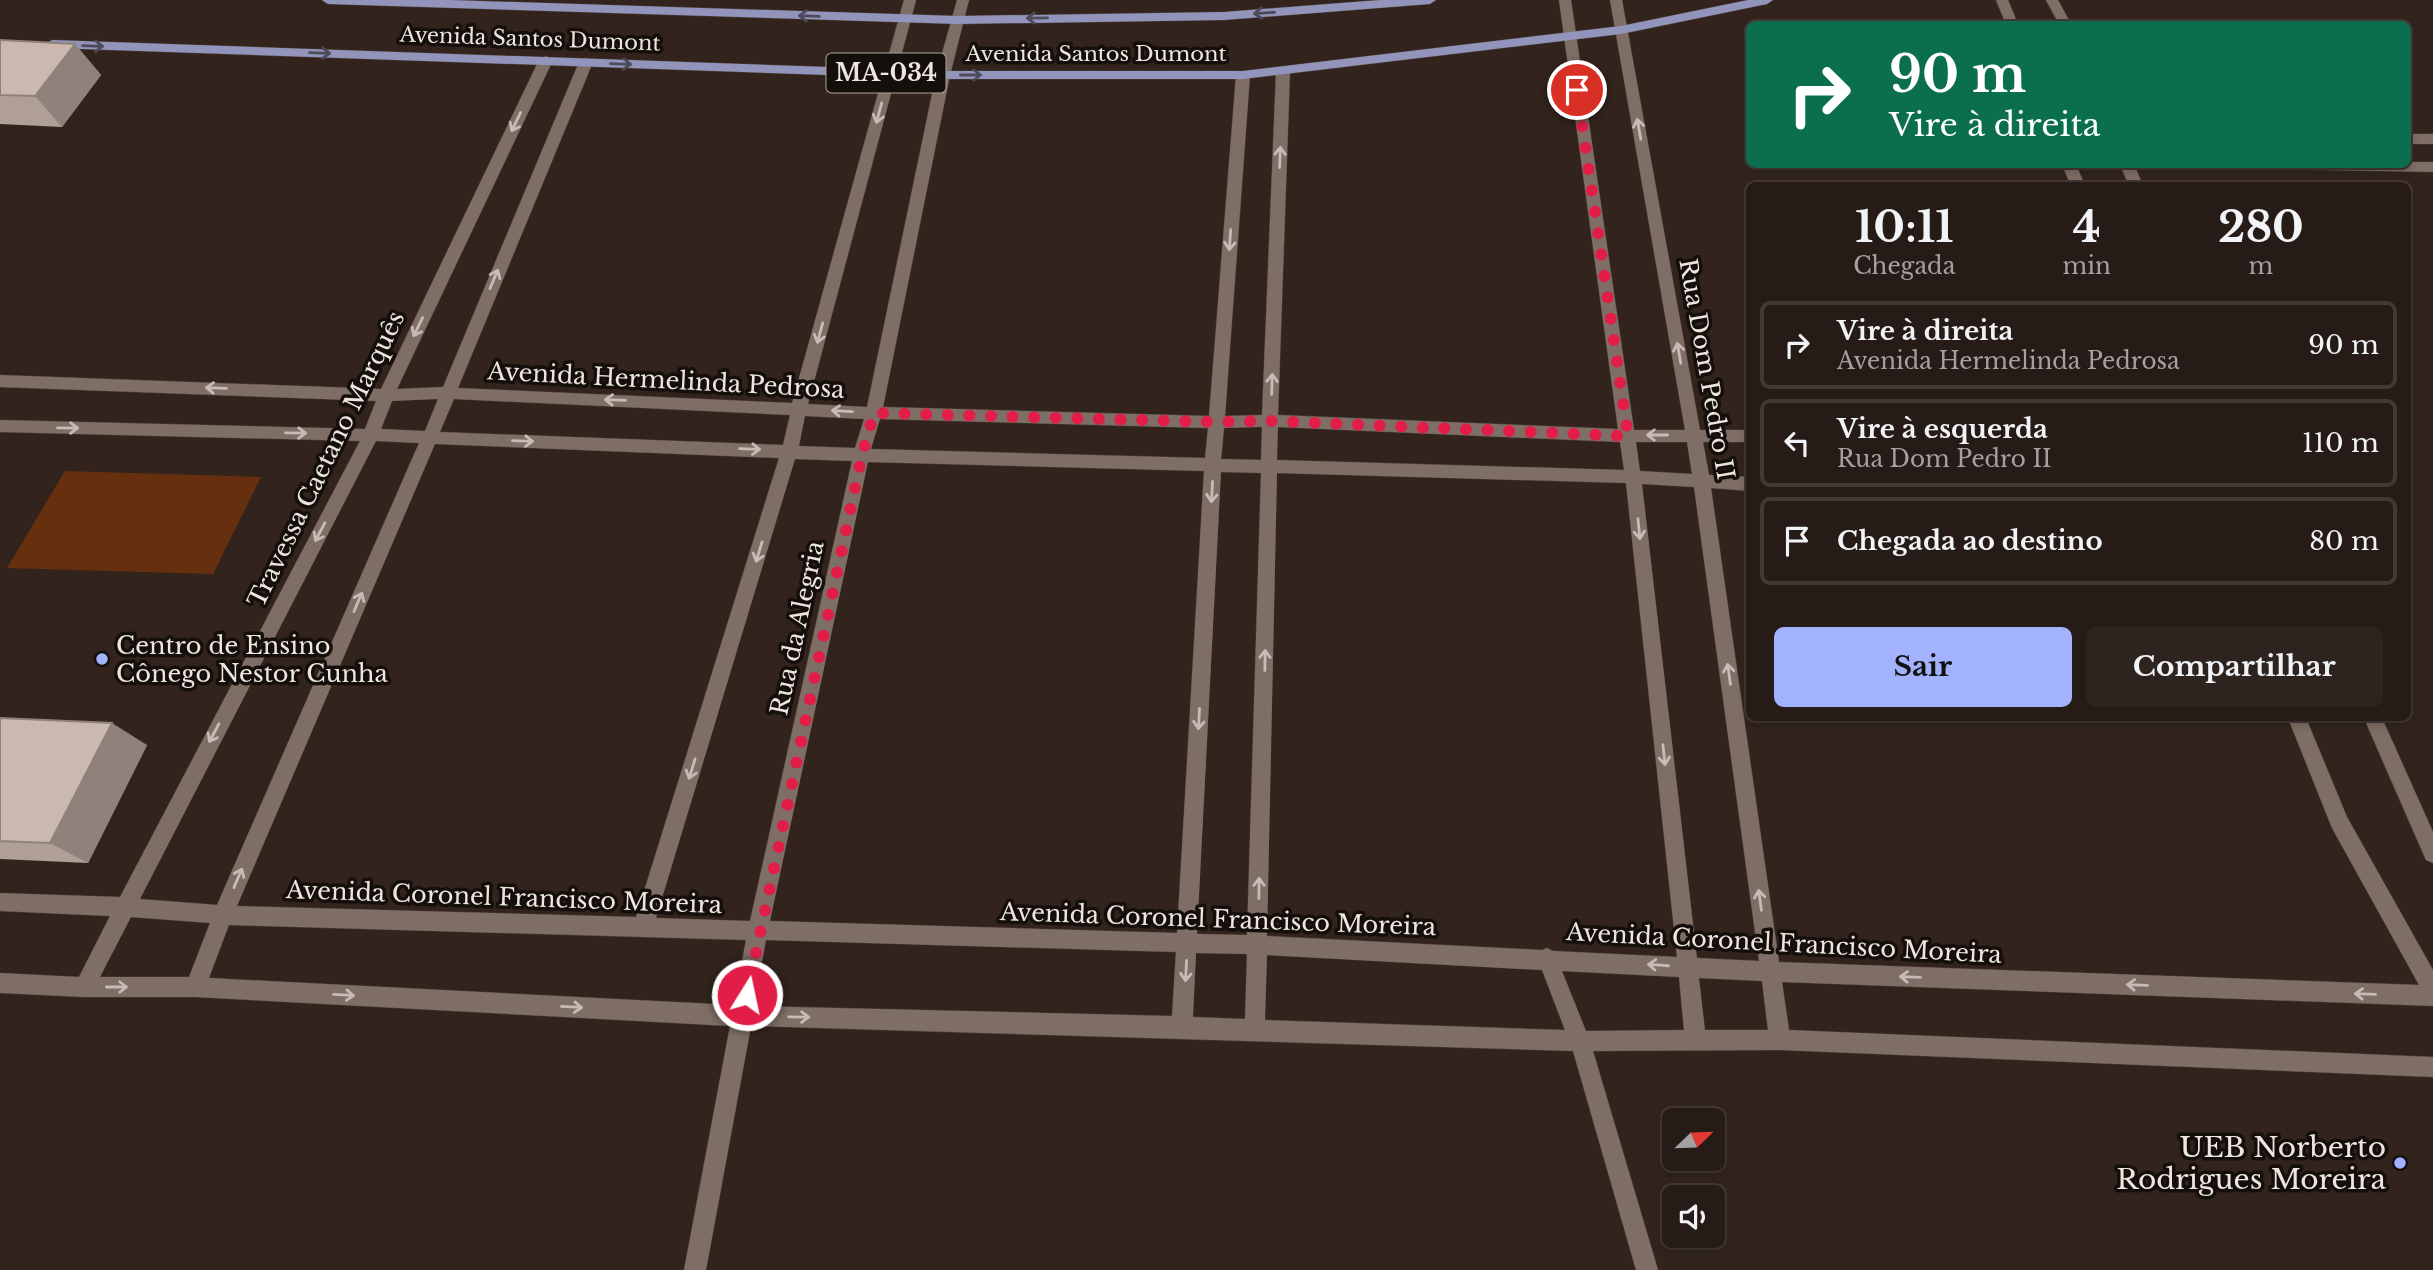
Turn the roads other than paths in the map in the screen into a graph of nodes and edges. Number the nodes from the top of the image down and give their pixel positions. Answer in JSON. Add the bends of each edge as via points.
{"nodes":[{"id":1,"x":328,"y":0,"type":"edge"},
{"id":2,"x":910,"y":0,"type":"edge"},
{"id":3,"x":963,"y":0,"type":"edge"},
{"id":4,"x":1430,"y":0,"type":"edge"},
{"id":5,"x":1565,"y":0,"type":"edge"},
{"id":6,"x":1616,"y":0,"type":"edge"},
{"id":7,"x":1767,"y":0,"type":"edge"},
{"id":8,"x":2002,"y":0,"type":"edge"},
{"id":9,"x":2052,"y":0,"type":"edge"},
{"id":10,"x":906,"y":19,"type":"junction"},
{"id":11,"x":958,"y":20,"type":"junction"},
{"id":12,"x":2011,"y":21,"type":"edge"},
{"id":13,"x":2063,"y":21,"type":"edge"},
{"id":14,"x":1621,"y":30,"type":"junction"},
{"id":15,"x":1569,"y":37,"type":"junction"},
{"id":16,"x":42,"y":44,"type":"edge"},
{"id":17,"x":546,"y":60,"type":"junction"},
{"id":18,"x":586,"y":62,"type":"junction"},
{"id":19,"x":1283,"y":72,"type":"junction"},
{"id":20,"x":890,"y":74,"type":"junction"},
{"id":21,"x":943,"y":75,"type":"junction"},
{"id":22,"x":1243,"y":75,"type":"junction"},
{"id":23,"x":2411,"y":139,"type":"edge"},
{"id":24,"x":2433,"y":139,"type":"edge"},
{"id":25,"x":2411,"y":167,"type":"edge"},
{"id":26,"x":2433,"y":167,"type":"edge"},
{"id":27,"x":0,"y":381,"type":"edge"},
{"id":28,"x":447,"y":393,"type":"junction"},
{"id":29,"x":386,"y":394,"type":"junction"},
{"id":30,"x":799,"y":408,"type":"junction"},
{"id":31,"x":874,"y":413,"type":"junction"},
{"id":32,"x":1270,"y":421,"type":"junction"},
{"id":33,"x":1216,"y":422,"type":"junction"},
{"id":34,"x":0,"y":426,"type":"edge"},
{"id":35,"x":370,"y":435,"type":"junction"},
{"id":36,"x":1694,"y":435,"type":"junction"},
{"id":37,"x":1628,"y":436,"type":"junction"},
{"id":38,"x":1746,"y":436,"type":"edge"},
{"id":39,"x":430,"y":437,"type":"junction"},
{"id":40,"x":790,"y":450,"type":"junction"},
{"id":41,"x":862,"y":455,"type":"junction"},
{"id":42,"x":1213,"y":464,"type":"junction"},
{"id":43,"x":1270,"y":467,"type":"junction"},
{"id":44,"x":1633,"y":477,"type":"junction"},
{"id":45,"x":1702,"y":483,"type":"junction"},
{"id":46,"x":1746,"y":485,"type":"edge"},
{"id":47,"x":2298,"y":721,"type":"edge"},
{"id":48,"x":2374,"y":721,"type":"edge"},
{"id":49,"x":2433,"y":854,"type":"edge"},
{"id":50,"x":0,"y":902,"type":"edge"},
{"id":51,"x":124,"y":907,"type":"junction"},
{"id":52,"x":223,"y":915,"type":"junction"},
{"id":53,"x":644,"y":925,"type":"junction"},
{"id":54,"x":758,"y":931,"type":"junction"},
{"id":55,"x":1187,"y":942,"type":"junction"},
{"id":56,"x":1258,"y":945,"type":"junction"},
{"id":57,"x":1547,"y":958,"type":"junction"},
{"id":58,"x":1688,"y":967,"type":"junction"},
{"id":59,"x":1770,"y":972,"type":"junction"},
{"id":60,"x":0,"y":983,"type":"edge"},
{"id":61,"x":84,"y":987,"type":"junction"},
{"id":62,"x":195,"y":987,"type":"junction"},
{"id":63,"x":2433,"y":989,"type":"edge"},
{"id":64,"x":2433,"y":996,"type":"edge"},
{"id":65,"x":743,"y":1016,"type":"junction"},
{"id":66,"x":1182,"y":1027,"type":"junction"},
{"id":67,"x":1255,"y":1030,"type":"junction"},
{"id":68,"x":1780,"y":1040,"type":"junction"},
{"id":69,"x":1580,"y":1041,"type":"junction"},
{"id":70,"x":1696,"y":1041,"type":"junction"},
{"id":71,"x":2433,"y":1067,"type":"edge"},
{"id":72,"x":695,"y":1270,"type":"edge"},
{"id":73,"x":1647,"y":1270,"type":"edge"}],
"edges":[{"from":10,"to":1,"type":"main road","name":"Avenida Santos Dumont","number":"MA-034","one_way":true},
{"from":2,"to":10,"type":"street","name":"Rua da Alegria"},
{"from":3,"to":11,"type":"street","name":"Rua da Alegria"},
{"from":4,"to":11,"type":"main road","name":"Avenida Santos Dumont","number":"MA-034","one_way":true,"via":[[1224,16]]},
{"from":5,"to":15,"type":"street"},
{"from":6,"to":14,"type":"street","name":"Rua Dom Pedro II"},
{"from":7,"to":14,"type":"main road","name":"Avenida Santos Dumont","number":"MA-034"},
{"from":8,"to":12,"type":"street"},
{"from":9,"to":13,"type":"street"},
{"from":10,"to":11,"type":"main road","name":"Avenida Santos Dumont","number":"MA-034"},
{"from":10,"to":20,"type":"street","name":"Rua da Alegria"},
{"from":11,"to":21,"type":"street","name":"Rua da Alegria"},
{"from":14,"to":15,"type":"main road","name":"Avenida Santos Dumont","number":"MA-034"},
{"from":36,"to":14,"type":"street","name":"Rua Dom Pedro II","one_way":true},
{"from":15,"to":19,"type":"main road","name":"Avenida Santos Dumont","number":"MA-034"},
{"from":15,"to":37,"type":"street"},
{"from":16,"to":17,"type":"main road","name":"Avenida Santos Dumont","number":"MA-034","one_way":true},
{"from":17,"to":18,"type":"main road","name":"Avenida Santos Dumont","number":"MA-034"},
{"from":17,"to":29,"type":"street","name":"Travessa Caetano Marquês","one_way":true},
{"from":18,"to":20,"type":"main road","name":"Avenida Santos Dumont","number":"MA-034","one_way":true},
{"from":28,"to":18,"type":"street","one_way":true},
{"from":19,"to":22,"type":"main road","name":"Avenida Santos Dumont","number":"MA-034"},
{"from":32,"to":19,"type":"street","one_way":true},
{"from":20,"to":21,"type":"main road","name":"Avenida Santos Dumont","number":"MA-034"},
{"from":20,"to":30,"type":"street","name":"Rua da Alegria","one_way":true},
{"from":21,"to":22,"type":"main road","name":"Avenida Santos Dumont","number":"MA-034","one_way":true},
{"from":21,"to":31,"type":"street","name":"Rua da Alegria"},
{"from":22,"to":33,"type":"street","one_way":true},
{"from":23,"to":24,"type":"street"},
{"from":25,"to":26,"type":"street"},
{"from":29,"to":27,"type":"street","name":"Avenida Hermelinda Pedrosa","one_way":true},
{"from":28,"to":29,"type":"street","name":"Avenida Hermelinda Pedrosa"},
{"from":30,"to":28,"type":"street","name":"Avenida Hermelinda Pedrosa","one_way":true},
{"from":28,"to":39,"type":"street"},
{"from":29,"to":35,"type":"street","name":"Travessa Caetano Marquês"},
{"from":31,"to":30,"type":"street","name":"Avenida Hermelinda Pedrosa","one_way":true},
{"from":30,"to":40,"type":"street","name":"Rua da Alegria"},
{"from":31,"to":33,"type":"street","name":"Avenida Hermelinda Pedrosa"},
{"from":31,"to":41,"type":"street","name":"Rua da Alegria"},
{"from":32,"to":33,"type":"street","name":"Avenida Hermelinda Pedrosa"},
{"from":32,"to":37,"type":"street","name":"Avenida Hermelinda Pedrosa"},
{"from":32,"to":43,"type":"street"},
{"from":33,"to":42,"type":"street"},
{"from":34,"to":35,"type":"street","one_way":true},
{"from":35,"to":39,"type":"street"},
{"from":35,"to":51,"type":"street","name":"Travessa Caetano Marquês","one_way":true},
{"from":36,"to":37,"type":"street","name":"Avenida Hermelinda Pedrosa","one_way":true},
{"from":36,"to":38,"type":"street","name":"Avenida Hermelinda Pedrosa"},
{"from":36,"to":45,"type":"street","name":"Rua Dom Pedro II"},
{"from":37,"to":44,"type":"street"},
{"from":39,"to":40,"type":"street","one_way":true},
{"from":52,"to":39,"type":"street","one_way":true},
{"from":40,"to":41,"type":"street"},
{"from":40,"to":53,"type":"street","name":"Rua da Alegria","one_way":true},
{"from":41,"to":42,"type":"street"},
{"from":41,"to":54,"type":"street","name":"Rua da Alegria"},
{"from":42,"to":43,"type":"street"},
{"from":42,"to":55,"type":"street","one_way":true},
{"from":43,"to":44,"type":"street"},
{"from":56,"to":43,"type":"street","one_way":true},
{"from":44,"to":45,"type":"street"},
{"from":44,"to":58,"type":"street","one_way":true},
{"from":45,"to":46,"type":"street"},
{"from":59,"to":45,"type":"street","name":"Rua Dom Pedro II","one_way":true},
{"from":47,"to":63,"type":"street","via":[[2339,822]]},
{"from":48,"to":49,"type":"street"},
{"from":50,"to":51,"type":"street","name":"Avenida Coronel Francisco Moreira"},
{"from":51,"to":52,"type":"street","name":"Avenida Coronel Francisco Moreira"},
{"from":51,"to":61,"type":"street","name":"Travessa Caetano Marquês"},
{"from":52,"to":53,"type":"street","name":"Avenida Coronel Francisco Moreira"},
{"from":52,"to":62,"type":"street"},
{"from":53,"to":54,"type":"street","name":"Avenida Coronel Francisco Moreira"},
{"from":54,"to":55,"type":"street","name":"Avenida Coronel Francisco Moreira"},
{"from":54,"to":65,"type":"street","name":"Rua da Alegria"},
{"from":55,"to":56,"type":"street","name":"Avenida Coronel Francisco Moreira"},
{"from":55,"to":66,"type":"street","one_way":true},
{"from":56,"to":57,"type":"street","name":"Avenida Coronel Francisco Moreira"},
{"from":56,"to":67,"type":"street"},
{"from":58,"to":57,"type":"street","name":"Avenida Coronel Francisco Moreira","one_way":true},
{"from":57,"to":69,"type":"street"},
{"from":58,"to":59,"type":"street","name":"Avenida Coronel Francisco Moreira"},
{"from":58,"to":70,"type":"street"},
{"from":64,"to":59,"type":"street","name":"Avenida Coronel Francisco Moreira","one_way":true},
{"from":59,"to":68,"type":"street","name":"Rua Dom Pedro II"},
{"from":60,"to":61,"type":"street"},
{"from":61,"to":62,"type":"street","one_way":true},
{"from":62,"to":65,"type":"street","one_way":true},
{"from":65,"to":66,"type":"street","one_way":true},
{"from":65,"to":72,"type":"street","name":"Rua da Alegria"},
{"from":66,"to":67,"type":"street"},
{"from":67,"to":69,"type":"street"},
{"from":68,"to":70,"type":"street"},
{"from":68,"to":71,"type":"street"},
{"from":69,"to":70,"type":"street"},
{"from":69,"to":73,"type":"street"}]}
